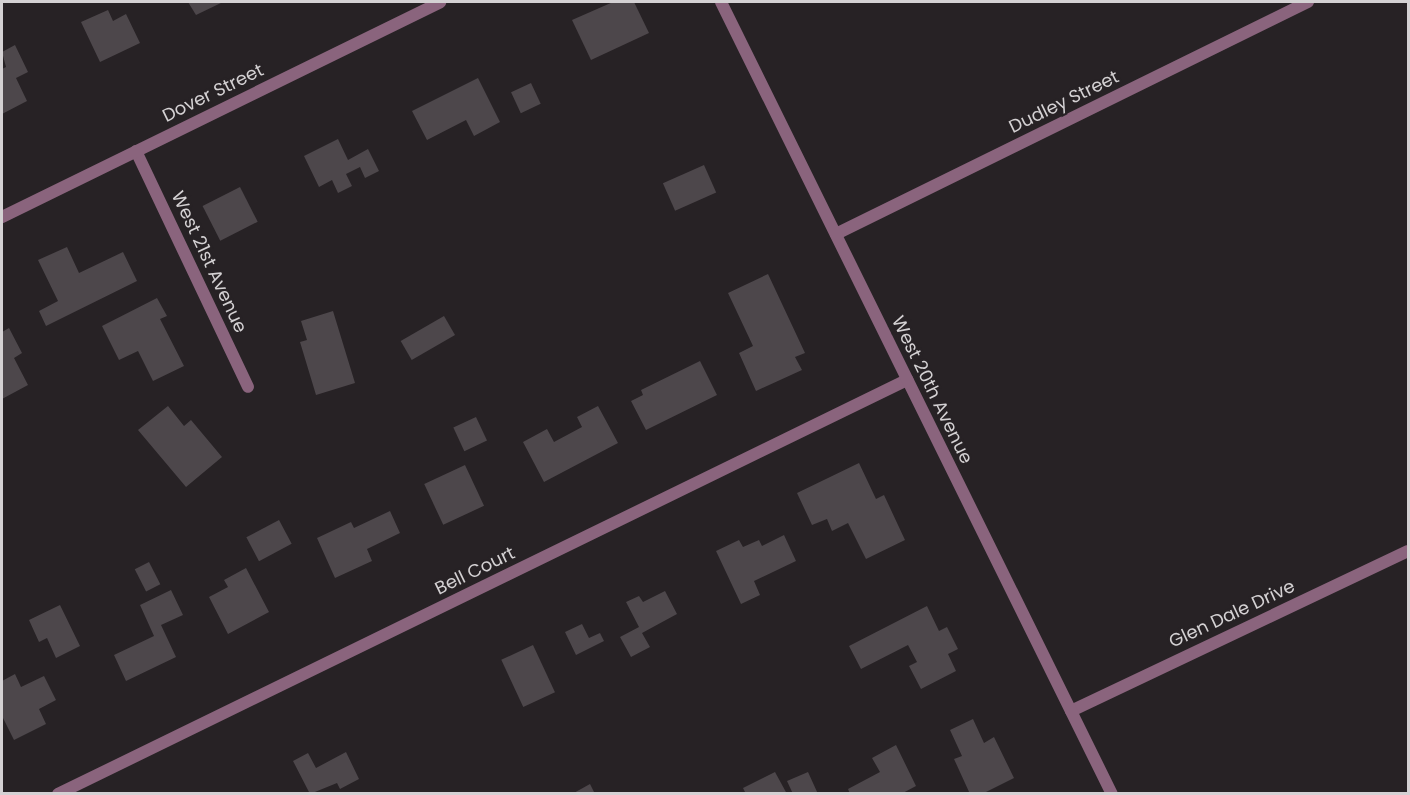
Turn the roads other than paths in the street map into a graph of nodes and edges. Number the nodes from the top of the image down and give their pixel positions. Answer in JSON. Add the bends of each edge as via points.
{"nodes":[{"id":1,"x":440,"y":2,"type":"edge"},
{"id":2,"x":721,"y":2,"type":"edge"},
{"id":3,"x":1308,"y":2,"type":"edge"},
{"id":4,"x":136,"y":151,"type":"junction"},
{"id":5,"x":2,"y":217,"type":"edge"},
{"id":6,"x":836,"y":234,"type":"junction"},
{"id":7,"x":907,"y":380,"type":"junction"},
{"id":8,"x":249,"y":387,"type":"dead end"},
{"id":9,"x":1408,"y":550,"type":"edge"},
{"id":10,"x":1071,"y":711,"type":"junction"},
{"id":11,"x":1108,"y":792,"type":"edge"},
{"id":12,"x":58,"y":794,"type":"edge"}],
"edges":[{"from":1,"to":4,"type":"street","name":"Dover Street"},
{"from":2,"to":6,"type":"street","name":"West 20th Avenue"},
{"from":3,"to":6,"type":"street","name":"Dudley Street"},
{"from":4,"to":5,"type":"street","name":"Dover Street"},
{"from":4,"to":8,"type":"street","name":"West 21st Avenue"},
{"from":6,"to":7,"type":"street","name":"West 20th Avenue"},
{"from":7,"to":10,"type":"street","name":"West 20th Avenue"},
{"from":7,"to":12,"type":"street","name":"Bell Court"},
{"from":9,"to":10,"type":"street","name":"Glen Dale Drive"},
{"from":10,"to":11,"type":"street","name":"West 20th Avenue"}]}
